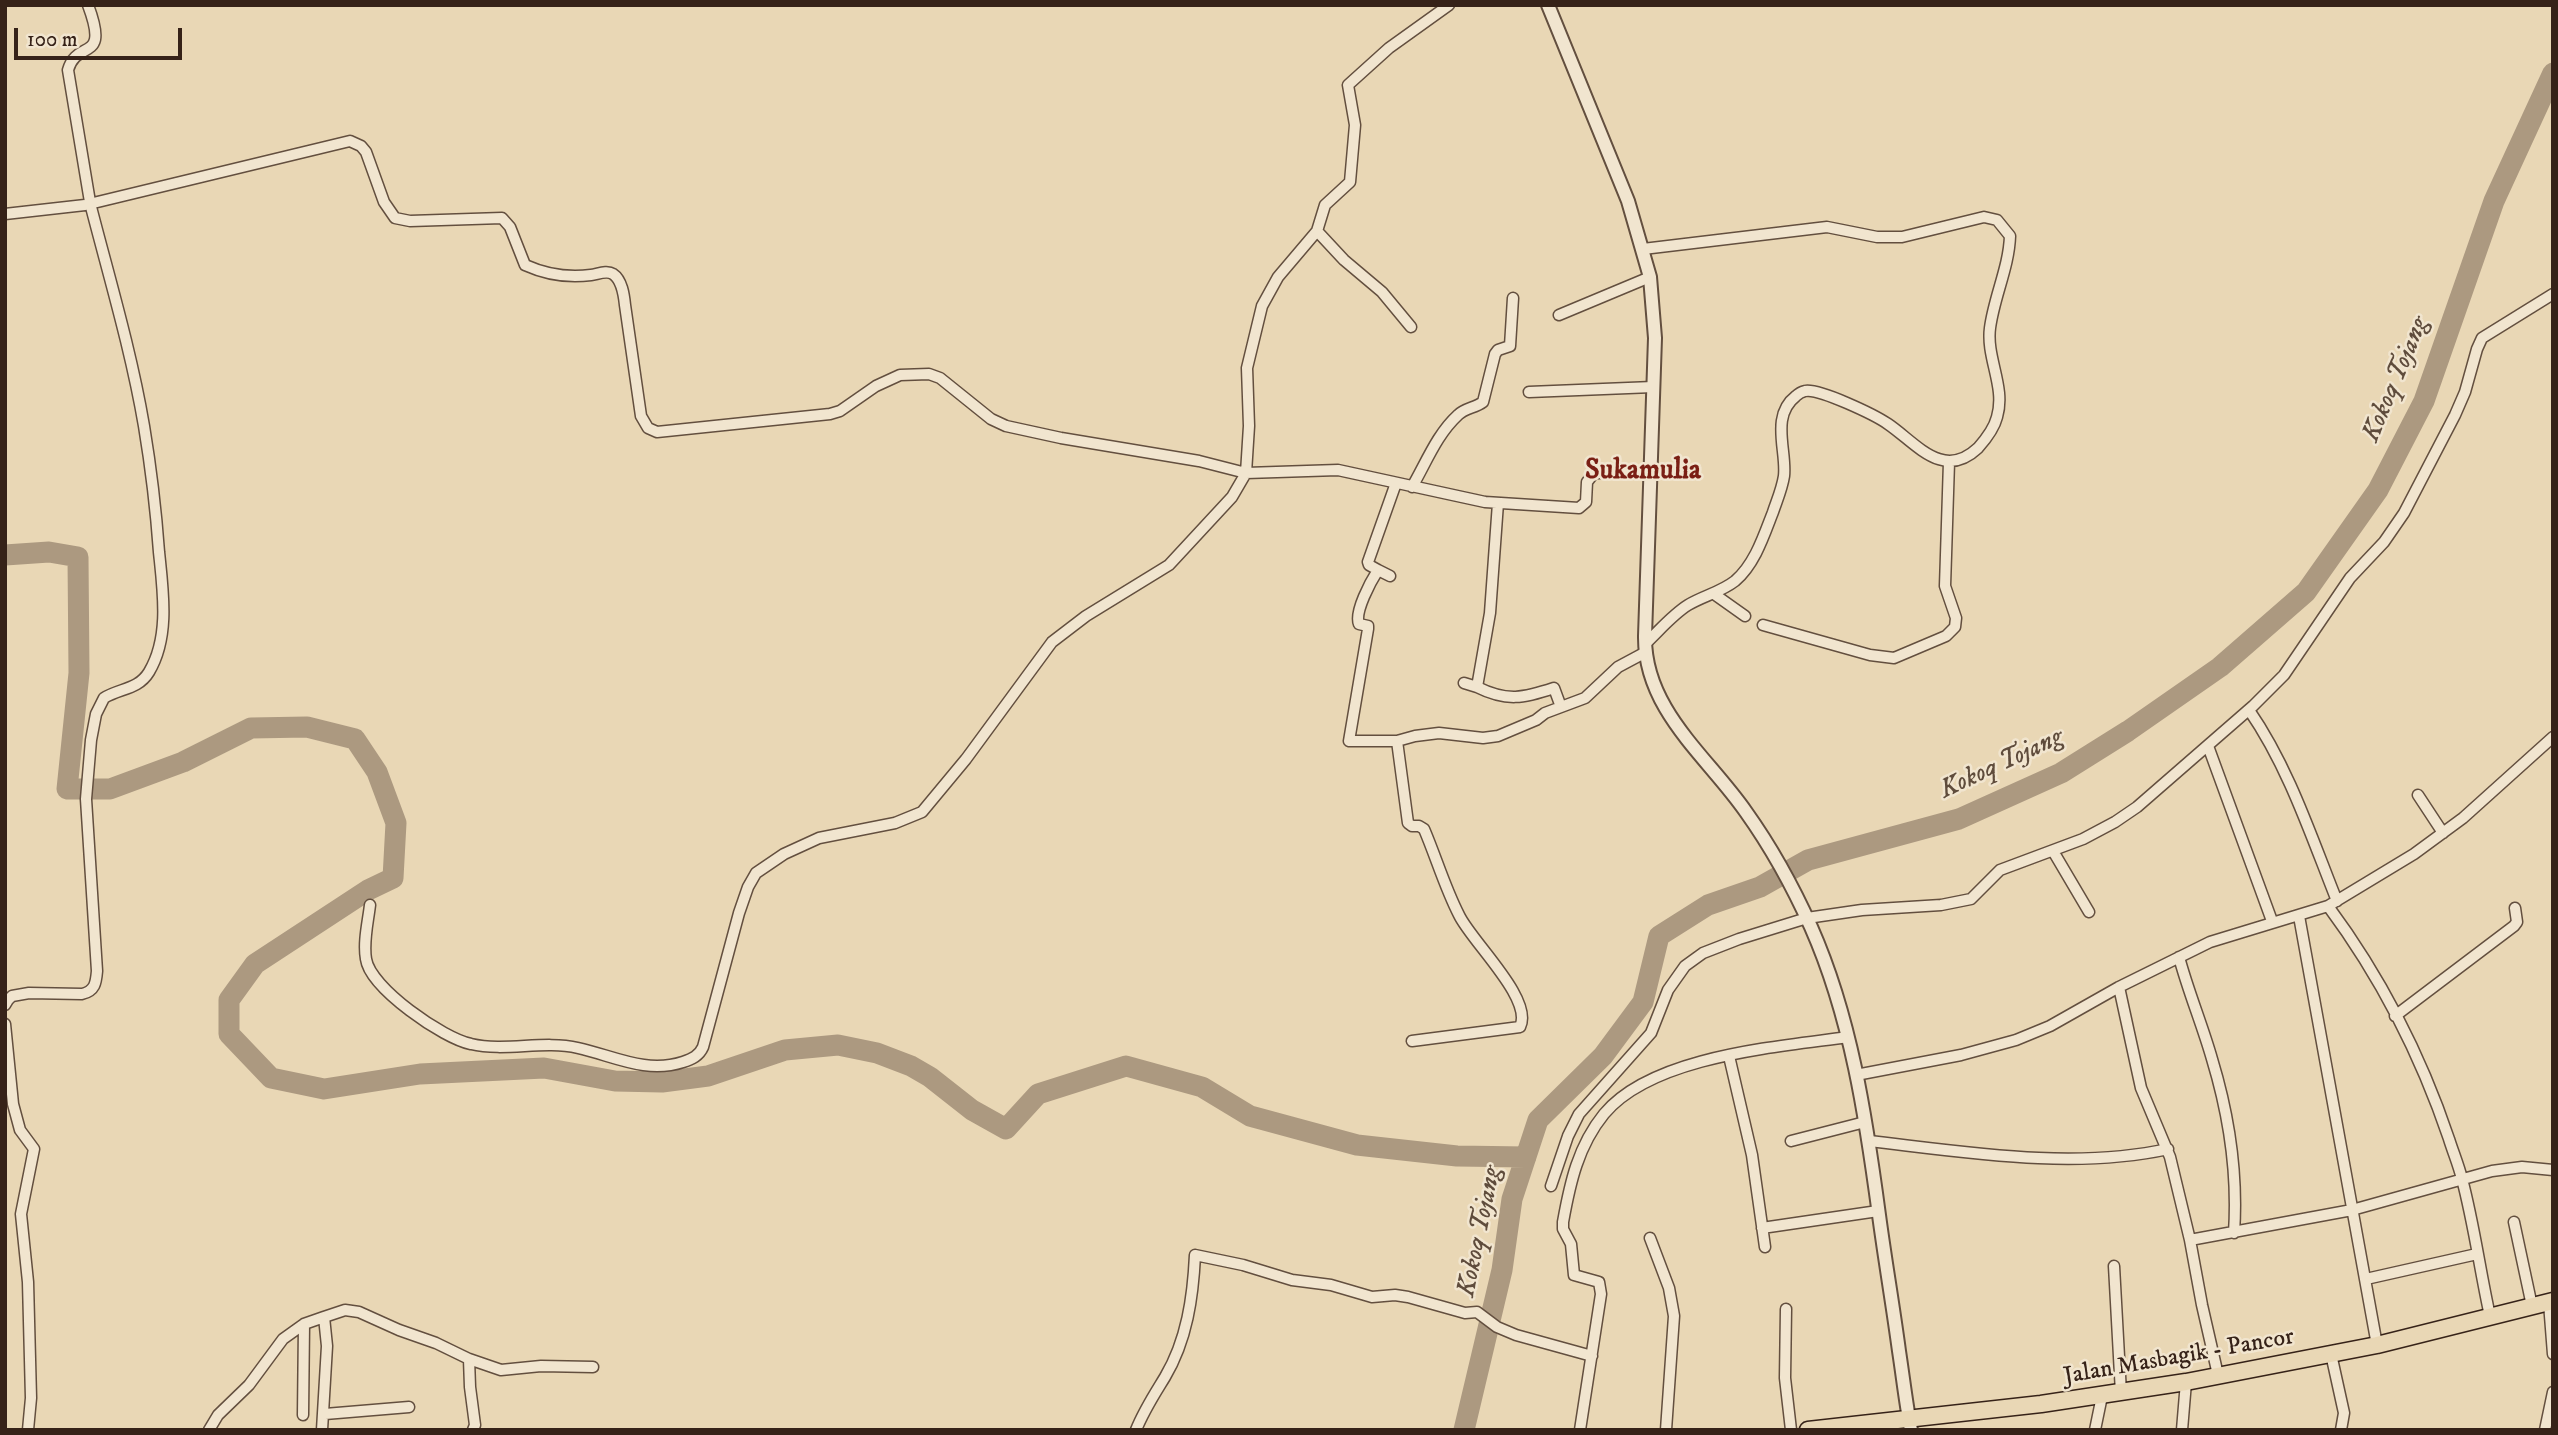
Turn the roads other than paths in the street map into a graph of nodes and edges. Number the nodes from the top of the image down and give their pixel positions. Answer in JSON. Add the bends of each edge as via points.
{"nodes":[{"id":1,"x":88,"y":5,"type":"edge"},
{"id":2,"x":1449,"y":5,"type":"edge"},
{"id":3,"x":1548,"y":5,"type":"edge"},
{"id":4,"x":90,"y":202,"type":"junction"},
{"id":5,"x":5,"y":214,"type":"edge"},
{"id":6,"x":1317,"y":230,"type":"junction"},
{"id":7,"x":1643,"y":249,"type":"junction"},
{"id":8,"x":1650,"y":277,"type":"junction"},
{"id":9,"x":2553,"y":294,"type":"edge"},
{"id":10,"x":1513,"y":298,"type":"dead end"},
{"id":11,"x":1559,"y":315,"type":"dead end"},
{"id":12,"x":1411,"y":327,"type":"dead end"},
{"id":13,"x":1653,"y":387,"type":"junction"},
{"id":14,"x":1529,"y":392,"type":"dead end"},
{"id":15,"x":1949,"y":462,"type":"junction"},
{"id":16,"x":1246,"y":473,"type":"junction"},
{"id":17,"x":1649,"y":473,"type":"junction"},
{"id":18,"x":1396,"y":483,"type":"junction"},
{"id":19,"x":1412,"y":486,"type":"junction"},
{"id":20,"x":1498,"y":503,"type":"junction"},
{"id":21,"x":1378,"y":570,"type":"junction"},
{"id":22,"x":1390,"y":576,"type":"dead end"},
{"id":23,"x":1714,"y":594,"type":"junction"},
{"id":24,"x":1745,"y":616,"type":"dead end"},
{"id":25,"x":1763,"y":625,"type":"dead end"},
{"id":26,"x":1645,"y":648,"type":"junction"},
{"id":27,"x":1464,"y":683,"type":"dead end"},
{"id":28,"x":1477,"y":687,"type":"junction"},
{"id":29,"x":1561,"y":707,"type":"junction"},
{"id":30,"x":2249,"y":710,"type":"junction"},
{"id":31,"x":2553,"y":737,"type":"edge"},
{"id":32,"x":1397,"y":741,"type":"junction"},
{"id":33,"x":2208,"y":746,"type":"junction"},
{"id":34,"x":2418,"y":795,"type":"dead end"},
{"id":35,"x":2443,"y":833,"type":"junction"},
{"id":36,"x":2055,"y":856,"type":"junction"},
{"id":37,"x":2332,"y":903,"type":"junction"},
{"id":38,"x":370,"y":905,"type":"dead end"},
{"id":39,"x":2515,"y":908,"type":"dead end"},
{"id":40,"x":2089,"y":912,"type":"dead end"},
{"id":41,"x":2299,"y":916,"type":"junction"},
{"id":42,"x":1807,"y":918,"type":"junction"},
{"id":43,"x":2272,"y":921,"type":"junction"},
{"id":44,"x":2179,"y":957,"type":"junction"},
{"id":45,"x":2119,"y":987,"type":"junction"},
{"id":46,"x":5,"y":1005,"type":"edge"},
{"id":47,"x":2395,"y":1016,"type":"junction"},
{"id":48,"x":5,"y":1024,"type":"edge"},
{"id":49,"x":1848,"y":1037,"type":"junction"},
{"id":50,"x":1412,"y":1041,"type":"dead end"},
{"id":51,"x":1729,"y":1056,"type":"junction"},
{"id":52,"x":1856,"y":1075,"type":"junction"},
{"id":53,"x":1865,"y":1122,"type":"junction"},
{"id":54,"x":1791,"y":1141,"type":"dead end"},
{"id":55,"x":1869,"y":1141,"type":"junction"},
{"id":56,"x":2168,"y":1149,"type":"junction"},
{"id":57,"x":2553,"y":1170,"type":"edge"},
{"id":58,"x":2462,"y":1178,"type":"junction"},
{"id":59,"x":1552,"y":1186,"type":"dead end"},
{"id":60,"x":2352,"y":1210,"type":"junction"},
{"id":61,"x":1878,"y":1212,"type":"junction"},
{"id":62,"x":2514,"y":1222,"type":"dead end"},
{"id":63,"x":1762,"y":1228,"type":"junction"},
{"id":64,"x":2234,"y":1233,"type":"junction"},
{"id":65,"x":1650,"y":1238,"type":"dead end"},
{"id":66,"x":2190,"y":1240,"type":"junction"},
{"id":67,"x":1765,"y":1247,"type":"dead end"},
{"id":68,"x":2477,"y":1254,"type":"junction"},
{"id":69,"x":2114,"y":1266,"type":"dead end"},
{"id":70,"x":2366,"y":1279,"type":"junction"},
{"id":71,"x":2551,"y":1302,"type":"edge"},
{"id":72,"x":2532,"y":1307,"type":"junction"},
{"id":73,"x":1786,"y":1309,"type":"dead end"},
{"id":74,"x":2490,"y":1316,"type":"junction"},
{"id":75,"x":324,"y":1317,"type":"junction"},
{"id":76,"x":304,"y":1324,"type":"junction"},
{"id":77,"x":2377,"y":1345,"type":"junction"},
{"id":78,"x":2553,"y":1353,"type":"edge"},
{"id":79,"x":2331,"y":1354,"type":"junction"},
{"id":80,"x":1591,"y":1356,"type":"junction"},
{"id":81,"x":469,"y":1359,"type":"junction"},
{"id":82,"x":593,"y":1367,"type":"dead end"},
{"id":83,"x":2218,"y":1375,"type":"junction"},
{"id":84,"x":2186,"y":1382,"type":"junction"},
{"id":85,"x":2121,"y":1392,"type":"junction"},
{"id":86,"x":2553,"y":1392,"type":"edge"},
{"id":87,"x":2102,"y":1396,"type":"junction"},
{"id":88,"x":409,"y":1407,"type":"dead end"},
{"id":89,"x":325,"y":1414,"type":"junction"},
{"id":90,"x":303,"y":1415,"type":"dead end"},
{"id":91,"x":1910,"y":1425,"type":"edge"},
{"id":92,"x":27,"y":1430,"type":"edge"},
{"id":93,"x":209,"y":1430,"type":"edge"},
{"id":94,"x":322,"y":1430,"type":"edge"},
{"id":95,"x":473,"y":1430,"type":"edge"},
{"id":96,"x":1136,"y":1430,"type":"edge"},
{"id":97,"x":1580,"y":1430,"type":"edge"},
{"id":98,"x":1666,"y":1430,"type":"edge"},
{"id":99,"x":1791,"y":1430,"type":"edge"},
{"id":100,"x":1808,"y":1430,"type":"edge"},
{"id":101,"x":2095,"y":1430,"type":"edge"},
{"id":102,"x":2182,"y":1430,"type":"edge"},
{"id":103,"x":2341,"y":1430,"type":"edge"},
{"id":104,"x":2545,"y":1430,"type":"edge"}],
"edges":[{"from":1,"to":4,"type":"street","via":[[96,41],[74,58],[68,71]]},
{"from":2,"to":6,"type":"street","via":[[1395,43],[1348,85],[1355,125],[1352,177],[1325,205]]},
{"from":3,"to":7,"type":"street"},
{"from":4,"to":5,"type":"street"},
{"from":4,"to":16,"type":"street","via":[[350,141],[366,152],[384,202],[395,218],[502,218],[525,265],[575,276],[607,272],[616,277],[623,292],[641,416],[648,428],[657,432],[820,417],[840,411],[900,375],[920,373],[940,378],[979,412],[1006,426]]},
{"from":4,"to":46,"type":"street","via":[[144,425],[163,600],[161,638],[142,682],[102,701],[95,720],[86,799],[95,986],[82,994],[20,995]]},
{"from":6,"to":12,"type":"street","via":[[1382,292]]},
{"from":6,"to":16,"type":"street","via":[[1278,277],[1262,306],[1247,368]]},
{"from":7,"to":8,"type":"street"},
{"from":7,"to":15,"type":"street","via":[[1827,227],[1902,237],[1970,219],[1997,220],[2010,236],[1990,329],[1998,415],[1976,450]]},
{"from":8,"to":11,"type":"street"},
{"from":8,"to":13,"type":"street"},
{"from":9,"to":30,"type":"street","via":[[2482,338],[2460,403],[2404,513],[2350,578],[2284,675]]},
{"from":10,"to":19,"type":"street","via":[[1510,346],[1495,354],[1483,402],[1460,412],[1451,422]]},
{"from":13,"to":14,"type":"street"},
{"from":13,"to":17,"type":"street"},
{"from":15,"to":23,"type":"street","via":[[1926,453],[1864,410],[1805,391],[1784,414],[1784,475],[1760,544],[1744,571]]},
{"from":15,"to":25,"type":"street","via":[[1945,586],[1956,618],[1955,627],[1946,635],[1894,657],[1870,655]]},
{"from":16,"to":18,"type":"street","via":[[1338,470]]},
{"from":16,"to":38,"type":"street","via":[[1227,504],[1175,560],[1052,642],[922,812],[895,823],[819,838],[756,873],[739,913],[703,1047],[696,1057],[673,1065],[640,1066],[566,1046],[471,1044],[441,1032],[394,999],[369,969],[365,945]]},
{"from":17,"to":20,"type":"street","via":[[1594,473],[1587,482],[1586,502],[1579,508]]},
{"from":17,"to":26,"type":"street"},
{"from":18,"to":19,"type":"street"},
{"from":18,"to":21,"type":"street","via":[[1368,562]]},
{"from":19,"to":20,"type":"street"},
{"from":20,"to":28,"type":"street","via":[[1490,613]]},
{"from":21,"to":22,"type":"street"},
{"from":21,"to":32,"type":"street","via":[[1357,618],[1368,629],[1348,737],[1353,742]]},
{"from":23,"to":24,"type":"street"},
{"from":23,"to":26,"type":"street","via":[[1690,604]]},
{"from":26,"to":29,"type":"street","via":[[1591,695]]},
{"from":26,"to":42,"type":"street","via":[[1653,680],[1671,718],[1759,831]]},
{"from":27,"to":28,"type":"street"},
{"from":28,"to":29,"type":"street","via":[[1520,699],[1554,688]]},
{"from":29,"to":32,"type":"street","via":[[1490,738],[1443,733]]},
{"from":30,"to":33,"type":"street"},
{"from":30,"to":37,"type":"street","via":[[2291,785]]},
{"from":31,"to":35,"type":"street"},
{"from":32,"to":50,"type":"street","via":[[1408,823],[1424,828],[1467,931],[1506,979],[1522,1012],[1520,1027]]},
{"from":33,"to":36,"type":"street","via":[[2137,807]]},
{"from":33,"to":43,"type":"street"},
{"from":34,"to":35,"type":"street"},
{"from":35,"to":37,"type":"street"},
{"from":36,"to":40,"type":"street"},
{"from":36,"to":42,"type":"street","via":[[2000,870],[1971,899]]},
{"from":37,"to":41,"type":"street"},
{"from":37,"to":47,"type":"street"},
{"from":39,"to":47,"type":"street","via":[[2514,926]]},
{"from":41,"to":43,"type":"street"},
{"from":41,"to":60,"type":"street"},
{"from":42,"to":49,"type":"street"},
{"from":42,"to":59,"type":"street","via":[[1703,953],[1685,966],[1668,990],[1651,1033],[1579,1114]]},
{"from":43,"to":44,"type":"street"},
{"from":44,"to":45,"type":"street"},
{"from":44,"to":64,"type":"street","via":[[2221,1096],[2234,1175]]},
{"from":45,"to":52,"type":"street","via":[[2016,1040]]},
{"from":45,"to":56,"type":"street","via":[[2141,1088]]},
{"from":47,"to":58,"type":"street","via":[[2425,1076]]},
{"from":48,"to":92,"type":"street","via":[[13,1104],[20,1130],[34,1149],[21,1214],[28,1282]]},
{"from":49,"to":51,"type":"street"},
{"from":49,"to":52,"type":"street"},
{"from":51,"to":63,"type":"street","via":[[1752,1155]]},
{"from":51,"to":80,"type":"street","via":[[1686,1067],[1619,1098],[1582,1150],[1572,1173],[1563,1226],[1571,1244],[1573,1272],[1601,1287]]},
{"from":52,"to":53,"type":"street"},
{"from":53,"to":54,"type":"street"},
{"from":53,"to":55,"type":"street"},
{"from":55,"to":56,"type":"street","via":[[2068,1157]]},
{"from":55,"to":61,"type":"street"},
{"from":56,"to":66,"type":"street"},
{"from":57,"to":58,"type":"street","via":[[2507,1168]]},
{"from":58,"to":60,"type":"street"},
{"from":58,"to":68,"type":"street"},
{"from":60,"to":64,"type":"street"},
{"from":60,"to":70,"type":"street"},
{"from":61,"to":63,"type":"street"},
{"from":61,"to":91,"type":"street"},
{"from":62,"to":72,"type":"street"},
{"from":63,"to":67,"type":"street"},
{"from":64,"to":66,"type":"street"},
{"from":65,"to":98,"type":"street","via":[[1671,1293],[1674,1316]]},
{"from":66,"to":83,"type":"street"},
{"from":68,"to":70,"type":"street"},
{"from":68,"to":74,"type":"street"},
{"from":69,"to":85,"type":"street"},
{"from":70,"to":77,"type":"street"},
{"from":71,"to":72,"type":"main road","name":"Jalan Masbagik - Pancor"},
{"from":71,"to":78,"type":"street"},
{"from":72,"to":74,"type":"main road","name":"Jalan Masbagik - Pancor"},
{"from":73,"to":99,"type":"street","via":[[1785,1378]]},
{"from":74,"to":77,"type":"main road","name":"Jalan Masbagik - Pancor"},
{"from":75,"to":76,"type":"street"},
{"from":75,"to":81,"type":"street","via":[[345,1310],[359,1312]]},
{"from":75,"to":89,"type":"street"},
{"from":76,"to":90,"type":"street"},
{"from":76,"to":93,"type":"street","via":[[276,1345],[267,1363]]},
{"from":77,"to":79,"type":"main road","name":"Jalan Masbagik - Pancor"},
{"from":79,"to":83,"type":"main road","name":"Jalan Masbagik - Pancor"},
{"from":79,"to":103,"type":"street","via":[[2344,1413]]},
{"from":80,"to":96,"type":"street","via":[[1516,1335],[1477,1312],[1465,1313],[1395,1294],[1372,1297],[1243,1265],[1194,1260],[1191,1307],[1183,1334]]},
{"from":80,"to":97,"type":"street"},
{"from":81,"to":82,"type":"street","via":[[501,1370]]},
{"from":81,"to":95,"type":"street"},
{"from":83,"to":84,"type":"main road","name":"Jalan Masbagik - Pancor"},
{"from":84,"to":85,"type":"main road","name":"Jalan Masbagik - Pancor"},
{"from":84,"to":102,"type":"street"},
{"from":85,"to":87,"type":"main road","name":"Jalan Masbagik - Pancor"},
{"from":86,"to":104,"type":"street"},
{"from":87,"to":91,"type":"main road","name":"Jalan Masbagik - Pancor"},
{"from":87,"to":101,"type":"street"},
{"from":88,"to":89,"type":"street"},
{"from":89,"to":94,"type":"street"},
{"from":91,"to":100,"type":"main road","name":"Jalan Masbagik - Pancor"}]}
